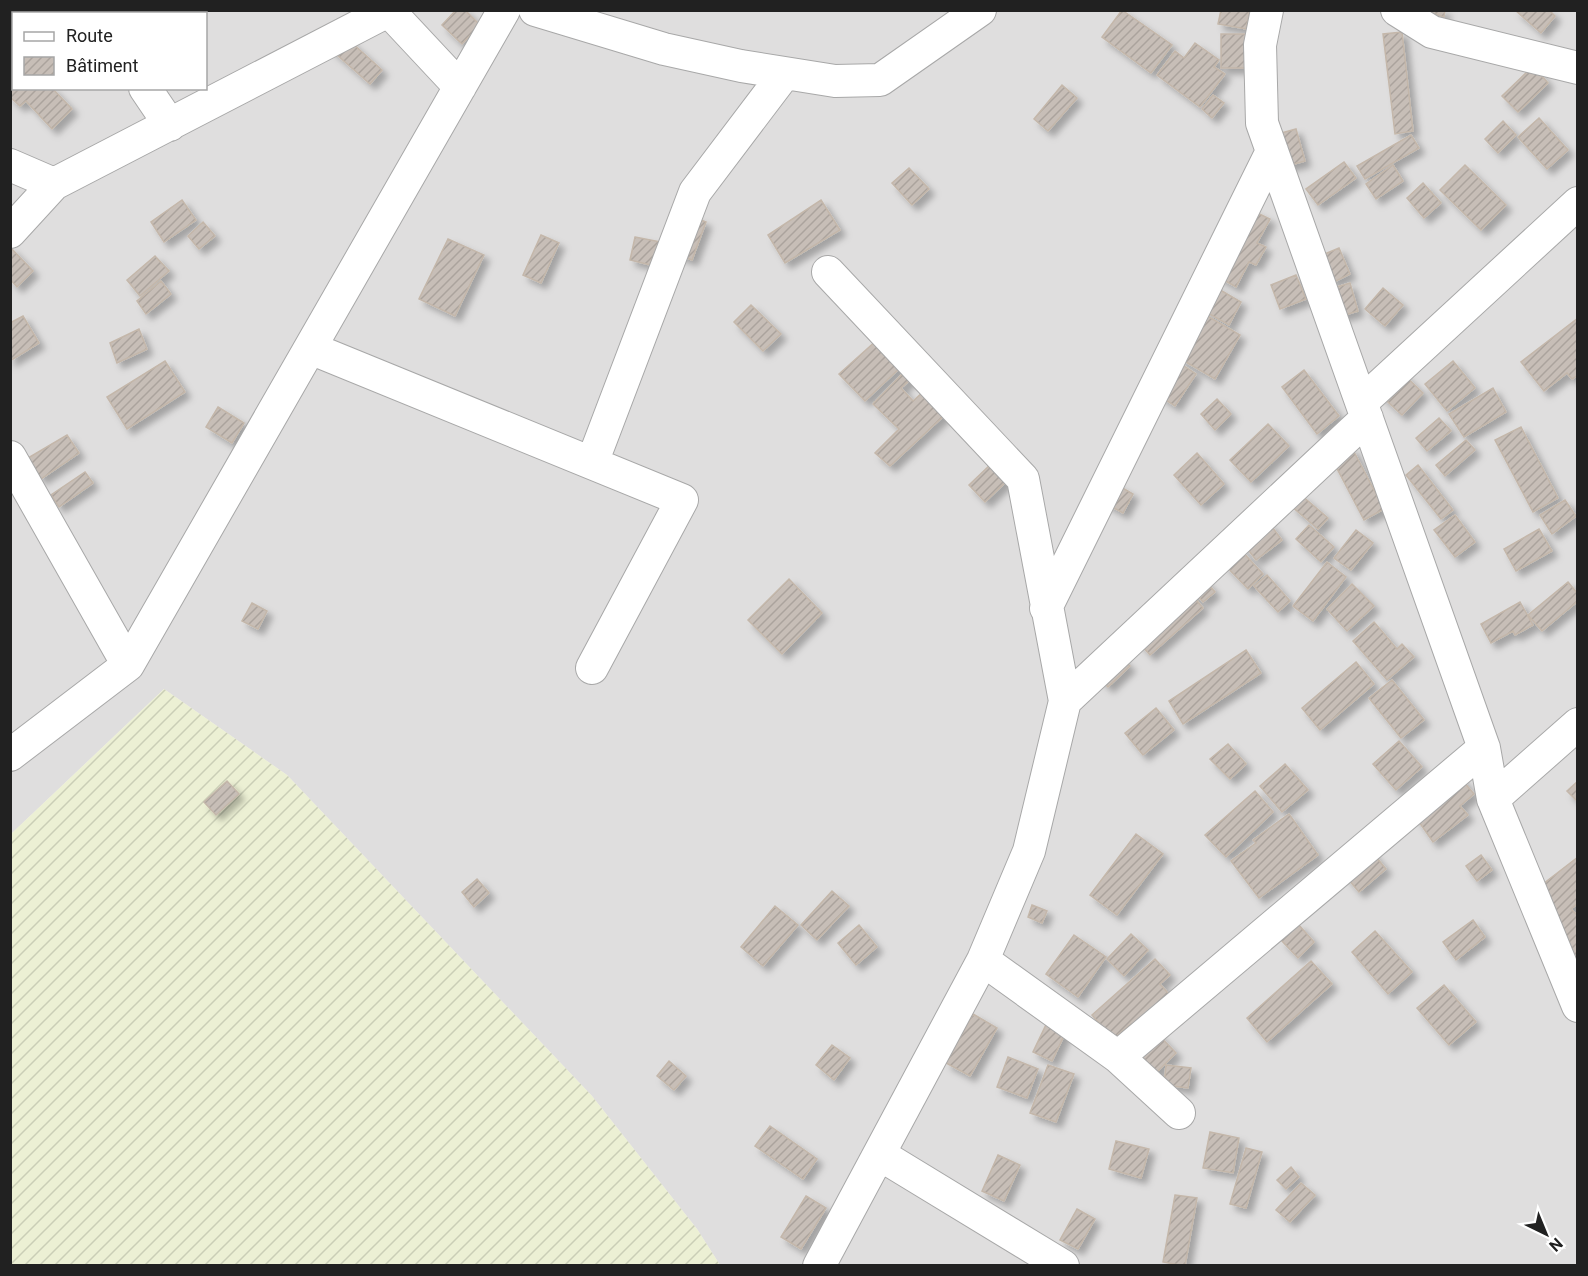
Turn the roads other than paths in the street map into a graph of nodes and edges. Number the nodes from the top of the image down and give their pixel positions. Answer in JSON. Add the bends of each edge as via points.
{"nodes":[{"id":1,"x":504,"y":10,"type":"edge"},
{"id":2,"x":535,"y":10,"type":"edge"},
{"id":3,"x":981,"y":10,"type":"edge"},
{"id":4,"x":1267,"y":10,"type":"edge"},
{"id":5,"x":1397,"y":10,"type":"edge"},
{"id":6,"x":389,"y":11,"type":"edge"},
{"id":7,"x":1578,"y":68,"type":"edge"},
{"id":8,"x":784,"y":73,"type":"junction"},
{"id":9,"x":460,"y":87,"type":"junction"},
{"id":10,"x":146,"y":90,"type":"edge"},
{"id":11,"x":170,"y":125,"type":"junction"},
{"id":12,"x":1272,"y":150,"type":"junction"},
{"id":13,"x":10,"y":165,"type":"edge"},
{"id":14,"x":54,"y":184,"type":"junction"},
{"id":15,"x":1578,"y":203,"type":"edge"},
{"id":16,"x":10,"y":232,"type":"edge"},
{"id":17,"x":828,"y":272,"type":"dead end"},
{"id":18,"x":310,"y":348,"type":"junction"},
{"id":19,"x":1364,"y":410,"type":"junction"},
{"id":20,"x":10,"y":457,"type":"edge"},
{"id":21,"x":592,"y":464,"type":"junction"},
{"id":22,"x":1046,"y":608,"type":"junction"},
{"id":23,"x":128,"y":665,"type":"junction"},
{"id":24,"x":592,"y":669,"type":"dead end"},
{"id":25,"x":1065,"y":701,"type":"junction"},
{"id":26,"x":1578,"y":724,"type":"edge"},
{"id":27,"x":1484,"y":748,"type":"junction"},
{"id":28,"x":10,"y":755,"type":"edge"},
{"id":29,"x":1493,"y":799,"type":"junction"},
{"id":30,"x":984,"y":960,"type":"junction"},
{"id":31,"x":1578,"y":1006,"type":"edge"},
{"id":32,"x":1118,"y":1057,"type":"junction"},
{"id":33,"x":1179,"y":1113,"type":"dead end"},
{"id":34,"x":879,"y":1154,"type":"junction"},
{"id":35,"x":819,"y":1266,"type":"edge"},
{"id":36,"x":1064,"y":1266,"type":"edge"}],
"edges":[{"from":1,"to":9,"type":"street"},
{"from":2,"to":8,"type":"street","via":[[664,49]]},
{"from":3,"to":8,"type":"street","via":[[880,80],[836,81]]},
{"from":4,"to":12,"type":"street","via":[[1260,45],[1262,123]]},
{"from":5,"to":7,"type":"street","via":[[1432,32]]},
{"from":6,"to":9,"type":"street"},
{"from":6,"to":11,"type":"street"},
{"from":8,"to":21,"type":"street","via":[[695,192]]},
{"from":9,"to":18,"type":"street"},
{"from":10,"to":11,"type":"street"},
{"from":11,"to":14,"type":"street"},
{"from":12,"to":19,"type":"street"},
{"from":12,"to":22,"type":"street"},
{"from":13,"to":14,"type":"street"},
{"from":14,"to":16,"type":"street"},
{"from":15,"to":19,"type":"street"},
{"from":17,"to":22,"type":"street","via":[[1023,479]]},
{"from":18,"to":21,"type":"street"},
{"from":18,"to":23,"type":"street"},
{"from":19,"to":25,"type":"street"},
{"from":19,"to":27,"type":"street"},
{"from":20,"to":23,"type":"street"},
{"from":21,"to":24,"type":"street","via":[[682,500]]},
{"from":22,"to":25,"type":"street"},
{"from":23,"to":28,"type":"street"},
{"from":25,"to":30,"type":"street","via":[[1029,851]]},
{"from":26,"to":29,"type":"street"},
{"from":27,"to":29,"type":"street"},
{"from":27,"to":32,"type":"street"},
{"from":29,"to":31,"type":"street"},
{"from":30,"to":32,"type":"street"},
{"from":30,"to":34,"type":"street"},
{"from":32,"to":33,"type":"street"},
{"from":34,"to":35,"type":"street"},
{"from":34,"to":36,"type":"street"}]}
